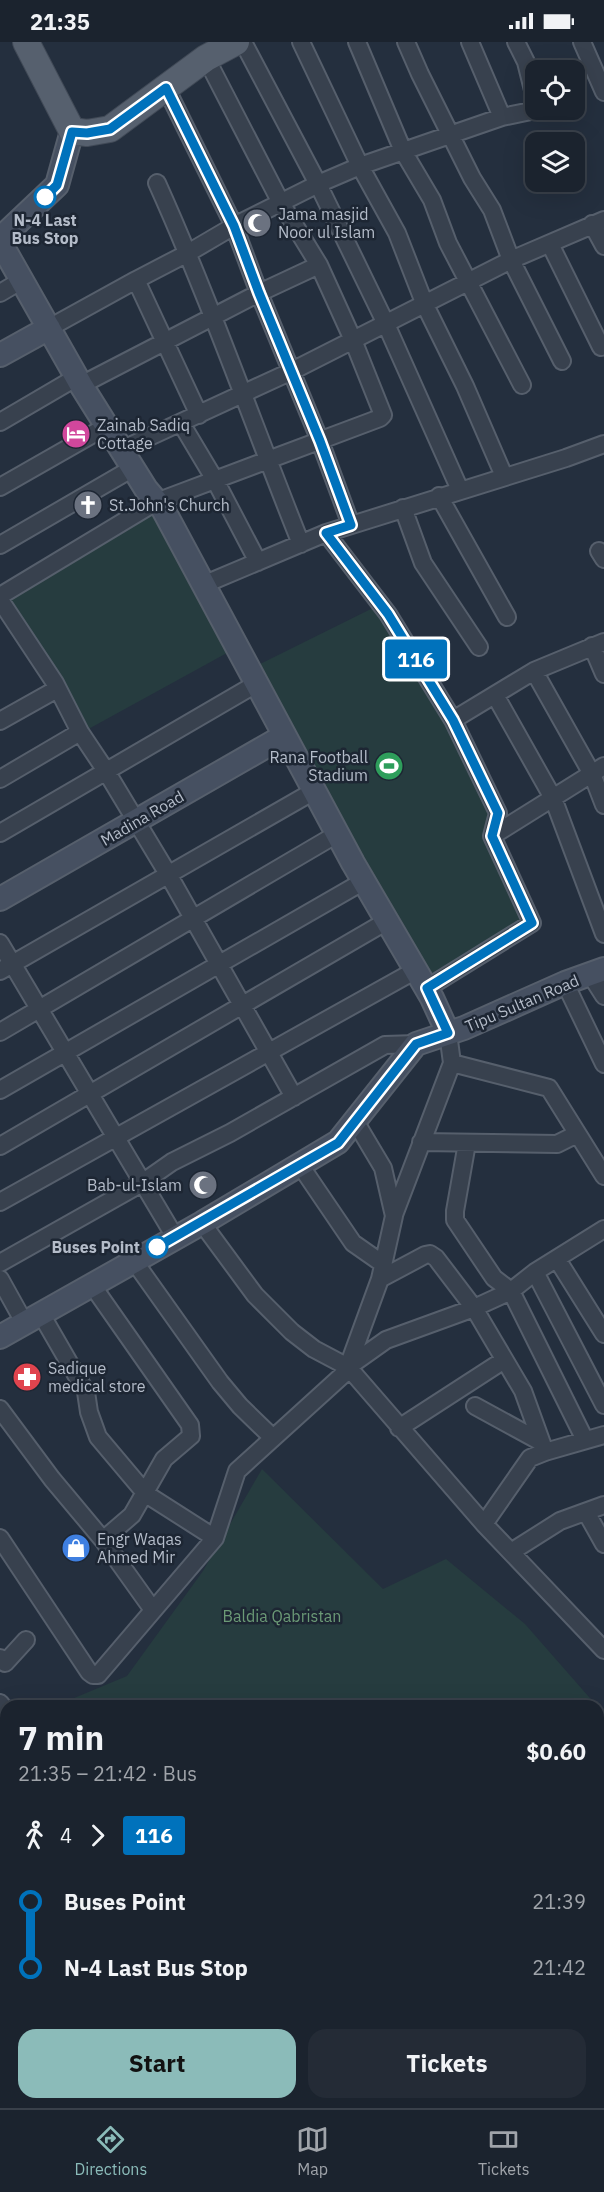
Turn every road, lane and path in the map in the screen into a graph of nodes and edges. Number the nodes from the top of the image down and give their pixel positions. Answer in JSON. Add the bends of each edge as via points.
{"nodes":[{"id":1,"x":26,"y":42,"type":"edge"},
{"id":2,"x":236,"y":42,"type":"edge"},
{"id":3,"x":243,"y":42,"type":"edge"},
{"id":4,"x":301,"y":42,"type":"edge"},
{"id":5,"x":357,"y":42,"type":"edge"},
{"id":6,"x":406,"y":42,"type":"edge"},
{"id":7,"x":470,"y":42,"type":"edge"},
{"id":8,"x":516,"y":42,"type":"edge"},
{"id":9,"x":582,"y":42,"type":"edge"},
{"id":10,"x":206,"y":58,"type":"junction"},
{"id":11,"x":166,"y":88,"type":"junction"},
{"id":12,"x":604,"y":92,"type":"edge"},
{"id":13,"x":502,"y":117,"type":"junction"},
{"id":14,"x":72,"y":132,"type":"junction"},
{"id":15,"x":451,"y":135,"type":"junction"},
{"id":16,"x":403,"y":151,"type":"junction"},
{"id":17,"x":360,"y":166,"type":"junction"},
{"id":18,"x":156,"y":183,"type":"dead end"},
{"id":19,"x":318,"y":184,"type":"junction"},
{"id":20,"x":281,"y":202,"type":"junction"},
{"id":21,"x":598,"y":222,"type":"edge"},
{"id":22,"x":234,"y":226,"type":"junction"},
{"id":23,"x":0,"y":240,"type":"edge"},
{"id":24,"x":550,"y":244,"type":"junction"},
{"id":25,"x":604,"y":246,"type":"edge"},
{"id":26,"x":188,"y":253,"type":"junction"},
{"id":27,"x":511,"y":260,"type":"junction"},
{"id":28,"x":319,"y":265,"type":"junction"},
{"id":29,"x":22,"y":280,"type":"junction"},
{"id":30,"x":136,"y":280,"type":"junction"},
{"id":31,"x":468,"y":282,"type":"junction"},
{"id":32,"x":0,"y":293,"type":"edge"},
{"id":33,"x":259,"y":293,"type":"junction"},
{"id":34,"x":425,"y":305,"type":"junction"},
{"id":35,"x":212,"y":317,"type":"junction"},
{"id":36,"x":386,"y":324,"type":"junction"},
{"id":37,"x":49,"y":328,"type":"junction"},
{"id":38,"x":353,"y":340,"type":"junction"},
{"id":39,"x":164,"y":342,"type":"junction"},
{"id":40,"x":601,"y":347,"type":"dead end"},
{"id":41,"x":0,"y":355,"type":"edge"},
{"id":42,"x":562,"y":361,"type":"dead end"},
{"id":43,"x":292,"y":371,"type":"junction"},
{"id":44,"x":79,"y":381,"type":"junction"},
{"id":45,"x":522,"y":385,"type":"dead end"},
{"id":46,"x":241,"y":394,"type":"junction"},
{"id":47,"x":199,"y":415,"type":"junction"},
{"id":48,"x":0,"y":422,"type":"edge"},
{"id":49,"x":181,"y":423,"type":"junction"},
{"id":50,"x":107,"y":426,"type":"junction"},
{"id":51,"x":320,"y":441,"type":"junction"},
{"id":52,"x":604,"y":444,"type":"edge"},
{"id":53,"x":128,"y":459,"type":"junction"},
{"id":54,"x":268,"y":461,"type":"junction"},
{"id":55,"x":504,"y":476,"type":"junction"},
{"id":56,"x":215,"y":480,"type":"junction"},
{"id":57,"x":0,"y":487,"type":"edge"},
{"id":58,"x":460,"y":490,"type":"junction"},
{"id":59,"x":439,"y":496,"type":"junction"},
{"id":60,"x":156,"y":502,"type":"junction"},
{"id":61,"x":403,"y":508,"type":"junction"},
{"id":62,"x":351,"y":525,"type":"junction"},
{"id":63,"x":326,"y":533,"type":"junction"},
{"id":64,"x":301,"y":544,"type":"junction"},
{"id":65,"x":0,"y":545,"type":"edge"},
{"id":66,"x":258,"y":562,"type":"junction"},
{"id":67,"x":205,"y":584,"type":"junction"},
{"id":68,"x":0,"y":598,"type":"edge"},
{"id":69,"x":507,"y":617,"type":"dead end"},
{"id":70,"x":598,"y":644,"type":"edge"},
{"id":71,"x":480,"y":647,"type":"dead end"},
{"id":72,"x":534,"y":671,"type":"junction"},
{"id":73,"x":604,"y":674,"type":"edge"},
{"id":74,"x":255,"y":684,"type":"junction"},
{"id":75,"x":57,"y":689,"type":"junction"},
{"id":76,"x":495,"y":695,"type":"junction"},
{"id":77,"x":453,"y":720,"type":"junction"},
{"id":78,"x":0,"y":721,"type":"edge"},
{"id":79,"x":80,"y":732,"type":"junction"},
{"id":80,"x":284,"y":736,"type":"junction"},
{"id":81,"x":598,"y":770,"type":"edge"},
{"id":82,"x":106,"y":771,"type":"junction"},
{"id":83,"x":0,"y":779,"type":"edge"},
{"id":84,"x":314,"y":791,"type":"junction"},
{"id":85,"x":553,"y":798,"type":"junction"},
{"id":86,"x":604,"y":805,"type":"edge"},
{"id":87,"x":135,"y":822,"type":"junction"},
{"id":88,"x":0,"y":833,"type":"edge"},
{"id":89,"x":337,"y":834,"type":"junction"},
{"id":90,"x":492,"y":836,"type":"junction"},
{"id":91,"x":168,"y":874,"type":"junction"},
{"id":92,"x":364,"y":881,"type":"junction"},
{"id":93,"x":0,"y":900,"type":"edge"},
{"id":94,"x":193,"y":918,"type":"junction"},
{"id":95,"x":387,"y":921,"type":"junction"},
{"id":96,"x":604,"y":934,"type":"edge"},
{"id":97,"x":0,"y":943,"type":"edge"},
{"id":98,"x":219,"y":964,"type":"junction"},
{"id":99,"x":6,"y":967,"type":"edge"},
{"id":100,"x":597,"y":971,"type":"edge"},
{"id":101,"x":421,"y":979,"type":"junction"},
{"id":102,"x":565,"y":983,"type":"junction"},
{"id":103,"x":604,"y":996,"type":"edge"},
{"id":104,"x":242,"y":1005,"type":"junction"},
{"id":105,"x":39,"y":1009,"type":"junction"},
{"id":106,"x":0,"y":1032,"type":"edge"},
{"id":107,"x":448,"y":1033,"type":"junction"},
{"id":108,"x":416,"y":1044,"type":"junction"},
{"id":109,"x":268,"y":1052,"type":"junction"},
{"id":110,"x":65,"y":1053,"type":"junction"},
{"id":111,"x":452,"y":1063,"type":"junction"},
{"id":112,"x":604,"y":1064,"type":"edge"},
{"id":113,"x":0,"y":1090,"type":"edge"},
{"id":114,"x":89,"y":1094,"type":"junction"},
{"id":115,"x":294,"y":1097,"type":"junction"},
{"id":116,"x":355,"y":1121,"type":"junction"},
{"id":117,"x":578,"y":1134,"type":"junction"},
{"id":118,"x":115,"y":1137,"type":"junction"},
{"id":119,"x":421,"y":1142,"type":"junction"},
{"id":120,"x":467,"y":1143,"type":"junction"},
{"id":121,"x":0,"y":1146,"type":"edge"},
{"id":122,"x":300,"y":1165,"type":"junction"},
{"id":123,"x":604,"y":1176,"type":"edge"},
{"id":124,"x":142,"y":1183,"type":"junction"},
{"id":125,"x":0,"y":1202,"type":"edge"},
{"id":126,"x":393,"y":1216,"type":"junction"},
{"id":127,"x":202,"y":1223,"type":"junction"},
{"id":128,"x":602,"y":1234,"type":"edge"},
{"id":129,"x":175,"y":1238,"type":"junction"},
{"id":130,"x":557,"y":1259,"type":"junction"},
{"id":131,"x":134,"y":1261,"type":"junction"},
{"id":132,"x":0,"y":1263,"type":"edge"},
{"id":133,"x":382,"y":1272,"type":"junction"},
{"id":134,"x":535,"y":1272,"type":"junction"},
{"id":135,"x":0,"y":1279,"type":"edge"},
{"id":136,"x":92,"y":1285,"type":"junction"},
{"id":137,"x":511,"y":1291,"type":"junction"},
{"id":138,"x":474,"y":1308,"type":"junction"},
{"id":139,"x":33,"y":1319,"type":"junction"},
{"id":140,"x":604,"y":1334,"type":"edge"},
{"id":141,"x":0,"y":1337,"type":"edge"},
{"id":142,"x":504,"y":1360,"type":"junction"},
{"id":143,"x":348,"y":1367,"type":"junction"},
{"id":144,"x":604,"y":1405,"type":"edge"},
{"id":145,"x":475,"y":1406,"type":"dead end"},
{"id":146,"x":0,"y":1409,"type":"edge"},
{"id":147,"x":399,"y":1428,"type":"junction"},
{"id":148,"x":604,"y":1435,"type":"edge"},
{"id":149,"x":273,"y":1438,"type":"junction"},
{"id":150,"x":585,"y":1440,"type":"junction"},
{"id":151,"x":543,"y":1447,"type":"junction"},
{"id":152,"x":146,"y":1494,"type":"junction"},
{"id":153,"x":604,"y":1505,"type":"edge"},
{"id":154,"x":586,"y":1512,"type":"junction"},
{"id":155,"x":484,"y":1524,"type":"junction"},
{"id":156,"x":0,"y":1538,"type":"edge"},
{"id":157,"x":215,"y":1538,"type":"junction"},
{"id":158,"x":103,"y":1540,"type":"junction"},
{"id":159,"x":604,"y":1544,"type":"edge"},
{"id":160,"x":511,"y":1552,"type":"junction"},
{"id":161,"x":6,"y":1562,"type":"edge"},
{"id":162,"x":153,"y":1610,"type":"junction"},
{"id":163,"x":26,"y":1640,"type":"dead end"},
{"id":164,"x":604,"y":1650,"type":"edge"},
{"id":165,"x":0,"y":1658,"type":"edge"}],
"edges":[{"from":1,"to":14,"type":"main road"},
{"from":2,"to":10,"type":"main road"},
{"from":3,"to":19,"type":"street"},
{"from":4,"to":17,"type":"street"},
{"from":5,"to":16,"type":"street"},
{"from":6,"to":15,"type":"street"},
{"from":7,"to":13,"type":"street"},
{"from":8,"to":13,"type":"street","via":[[536,98],[531,111]]},
{"from":9,"to":12,"type":"street"},
{"from":10,"to":11,"type":"main road"},
{"from":10,"to":20,"type":"street"},
{"from":11,"to":14,"type":"main road","via":[[110,129]]},
{"from":11,"to":22,"type":"street"},
{"from":13,"to":15,"type":"street"},
{"from":14,"to":23,"type":"main road","via":[[57,185]]},
{"from":15,"to":16,"type":"street"},
{"from":15,"to":27,"type":"street","via":[[471,178],[492,210]]},
{"from":16,"to":17,"type":"street"},
{"from":16,"to":31,"type":"street","via":[[432,200]]},
{"from":17,"to":19,"type":"street"},
{"from":17,"to":34,"type":"street","via":[[397,233]]},
{"from":18,"to":26,"type":"street"},
{"from":19,"to":20,"type":"street"},
{"from":19,"to":36,"type":"street"},
{"from":20,"to":22,"type":"street"},
{"from":20,"to":28,"type":"street"},
{"from":21,"to":24,"type":"street"},
{"from":21,"to":25,"type":"street"},
{"from":22,"to":26,"type":"street"},
{"from":22,"to":33,"type":"street"},
{"from":23,"to":29,"type":"main road"},
{"from":24,"to":27,"type":"street"},
{"from":24,"to":40,"type":"street"},
{"from":26,"to":30,"type":"street"},
{"from":26,"to":35,"type":"street"},
{"from":27,"to":31,"type":"street"},
{"from":27,"to":42,"type":"street"},
{"from":28,"to":33,"type":"street"},
{"from":28,"to":38,"type":"street"},
{"from":29,"to":32,"type":"street"},
{"from":29,"to":37,"type":"main road"},
{"from":30,"to":37,"type":"street"},
{"from":30,"to":39,"type":"street"},
{"from":31,"to":34,"type":"street"},
{"from":31,"to":45,"type":"street"},
{"from":33,"to":35,"type":"street"},
{"from":33,"to":43,"type":"street"},
{"from":34,"to":36,"type":"street"},
{"from":34,"to":55,"type":"street"},
{"from":35,"to":39,"type":"street"},
{"from":35,"to":46,"type":"street"},
{"from":36,"to":38,"type":"street"},
{"from":36,"to":58,"type":"street"},
{"from":37,"to":41,"type":"main road"},
{"from":37,"to":44,"type":"main road"},
{"from":38,"to":43,"type":"street"},
{"from":38,"to":51,"type":"street","via":[[383,415]]},
{"from":39,"to":44,"type":"street"},
{"from":39,"to":47,"type":"street"},
{"from":43,"to":46,"type":"street"},
{"from":43,"to":51,"type":"street"},
{"from":44,"to":48,"type":"street"},
{"from":44,"to":50,"type":"main road"},
{"from":46,"to":47,"type":"street"},
{"from":46,"to":54,"type":"street"},
{"from":47,"to":49,"type":"street"},
{"from":49,"to":53,"type":"street"},
{"from":49,"to":56,"type":"street"},
{"from":50,"to":53,"type":"main road"},
{"from":50,"to":57,"type":"street"},
{"from":51,"to":54,"type":"street"},
{"from":51,"to":62,"type":"street"},
{"from":52,"to":55,"type":"street"},
{"from":53,"to":60,"type":"main road"},
{"from":53,"to":65,"type":"street"},
{"from":54,"to":56,"type":"street"},
{"from":54,"to":64,"type":"street"},
{"from":55,"to":58,"type":"street"},
{"from":56,"to":60,"type":"street"},
{"from":56,"to":66,"type":"street"},
{"from":58,"to":59,"type":"street"},
{"from":59,"to":61,"type":"street"},
{"from":59,"to":69,"type":"street"},
{"from":60,"to":67,"type":"main road"},
{"from":60,"to":68,"type":"street"},
{"from":61,"to":62,"type":"street"},
{"from":61,"to":71,"type":"street","via":[[423,563]]},
{"from":62,"to":63,"type":"street"},
{"from":63,"to":64,"type":"street"},
{"from":63,"to":77,"type":"street","via":[[388,614]]},
{"from":64,"to":66,"type":"street"},
{"from":66,"to":67,"type":"street"},
{"from":67,"to":74,"type":"main road"},
{"from":68,"to":75,"type":"street"},
{"from":70,"to":72,"type":"street"},
{"from":70,"to":73,"type":"street"},
{"from":72,"to":76,"type":"street"},
{"from":72,"to":81,"type":"street"},
{"from":74,"to":80,"type":"main road"},
{"from":74,"to":82,"type":"street"},
{"from":75,"to":78,"type":"street"},
{"from":75,"to":79,"type":"street"},
{"from":76,"to":77,"type":"street"},
{"from":76,"to":85,"type":"street"},
{"from":77,"to":90,"type":"street","via":[[498,813]]},
{"from":79,"to":82,"type":"street"},
{"from":79,"to":83,"type":"street"},
{"from":80,"to":84,"type":"main road"},
{"from":80,"to":87,"type":"main road","name":"Madina Road"},
{"from":81,"to":85,"type":"street"},
{"from":81,"to":86,"type":"street"},
{"from":82,"to":87,"type":"street"},
{"from":82,"to":88,"type":"street"},
{"from":84,"to":89,"type":"main road"},
{"from":84,"to":91,"type":"street"},
{"from":85,"to":90,"type":"street"},
{"from":85,"to":96,"type":"street"},
{"from":87,"to":91,"type":"street"},
{"from":87,"to":93,"type":"main road","name":"Madina Road"},
{"from":89,"to":92,"type":"main road"},
{"from":89,"to":94,"type":"street"},
{"from":90,"to":101,"type":"street","via":[[532,923]]},
{"from":91,"to":94,"type":"street"},
{"from":91,"to":99,"type":"street"},
{"from":92,"to":95,"type":"main road"},
{"from":92,"to":98,"type":"street"},
{"from":94,"to":98,"type":"street"},
{"from":94,"to":105,"type":"street"},
{"from":95,"to":101,"type":"main road"},
{"from":95,"to":104,"type":"street"},
{"from":97,"to":99,"type":"street"},
{"from":98,"to":104,"type":"street"},
{"from":98,"to":110,"type":"street"},
{"from":99,"to":105,"type":"street"},
{"from":100,"to":102,"type":"main road","name":"Tipu Sultan Road"},
{"from":100,"to":103,"type":"street"},
{"from":101,"to":107,"type":"main road"},
{"from":101,"to":109,"type":"street"},
{"from":102,"to":107,"type":"main road","name":"Tipu Sultan Road"},
{"from":102,"to":112,"type":"street"},
{"from":104,"to":109,"type":"street"},
{"from":104,"to":114,"type":"street"},
{"from":105,"to":106,"type":"street"},
{"from":105,"to":110,"type":"street"},
{"from":107,"to":108,"type":"main road","name":"Tipu Sultan Road"},
{"from":107,"to":111,"type":"street"},
{"from":108,"to":115,"type":"street","via":[[385,1046]]},
{"from":108,"to":116,"type":"main road"},
{"from":109,"to":115,"type":"street"},
{"from":109,"to":118,"type":"street"},
{"from":110,"to":113,"type":"street"},
{"from":110,"to":114,"type":"street"},
{"from":111,"to":117,"type":"street","via":[[549,1088]]},
{"from":111,"to":119,"type":"street"},
{"from":114,"to":118,"type":"street"},
{"from":114,"to":121,"type":"street"},
{"from":115,"to":124,"type":"street","via":[[172,1162]]},
{"from":116,"to":122,"type":"main road","via":[[338,1143]]},
{"from":116,"to":126,"type":"street","via":[[383,1168]]},
{"from":117,"to":120,"type":"street","via":[[557,1144]]},
{"from":117,"to":123,"type":"street"},
{"from":118,"to":124,"type":"street"},
{"from":118,"to":125,"type":"street"},
{"from":119,"to":120,"type":"street"},
{"from":119,"to":126,"type":"street"},
{"from":120,"to":137,"type":"street","via":[[455,1220],[494,1278]]},
{"from":122,"to":127,"type":"main road"},
{"from":122,"to":133,"type":"street","via":[[353,1242]]},
{"from":124,"to":129,"type":"street"},
{"from":124,"to":132,"type":"street"},
{"from":126,"to":133,"type":"street"},
{"from":127,"to":129,"type":"main road"},
{"from":127,"to":143,"type":"street","via":[[255,1295],[292,1332]]},
{"from":128,"to":130,"type":"street"},
{"from":129,"to":131,"type":"main road"},
{"from":130,"to":134,"type":"street"},
{"from":130,"to":140,"type":"street"},
{"from":131,"to":136,"type":"main road"},
{"from":131,"to":149,"type":"street","via":[[220,1382]]},
{"from":133,"to":138,"type":"street","via":[[430,1254]]},
{"from":133,"to":143,"type":"street"},
{"from":134,"to":137,"type":"street"},
{"from":134,"to":144,"type":"street"},
{"from":135,"to":139,"type":"street"},
{"from":136,"to":139,"type":"main road"},
{"from":136,"to":152,"type":"street","via":[[192,1431],[164,1459]]},
{"from":137,"to":138,"type":"street"},
{"from":137,"to":150,"type":"street"},
{"from":138,"to":142,"type":"street"},
{"from":138,"to":143,"type":"street","via":[[386,1341]]},
{"from":139,"to":141,"type":"main road"},
{"from":139,"to":152,"type":"street","via":[[86,1392],[88,1412],[98,1437]]},
{"from":142,"to":147,"type":"street"},
{"from":142,"to":151,"type":"street","via":[[523,1391]]},
{"from":143,"to":147,"type":"street"},
{"from":143,"to":149,"type":"street"},
{"from":145,"to":151,"type":"street"},
{"from":146,"to":158,"type":"street"},
{"from":147,"to":155,"type":"street"},
{"from":148,"to":150,"type":"street"},
{"from":149,"to":157,"type":"street","via":[[237,1471]]},
{"from":150,"to":151,"type":"street"},
{"from":151,"to":155,"type":"street","via":[[530,1458]]},
{"from":152,"to":157,"type":"street"},
{"from":152,"to":158,"type":"street","via":[[132,1515]]},
{"from":153,"to":154,"type":"street"},
{"from":154,"to":159,"type":"street"},
{"from":154,"to":160,"type":"street","via":[[560,1521]]},
{"from":155,"to":160,"type":"street"},
{"from":156,"to":161,"type":"street"},
{"from":157,"to":162,"type":"street"},
{"from":158,"to":162,"type":"street"},
{"from":160,"to":164,"type":"street"},
{"from":161,"to":162,"type":"street","via":[[93,1675],[98,1675]]},
{"from":163,"to":165,"type":"street","via":[[5,1663]]}]}
